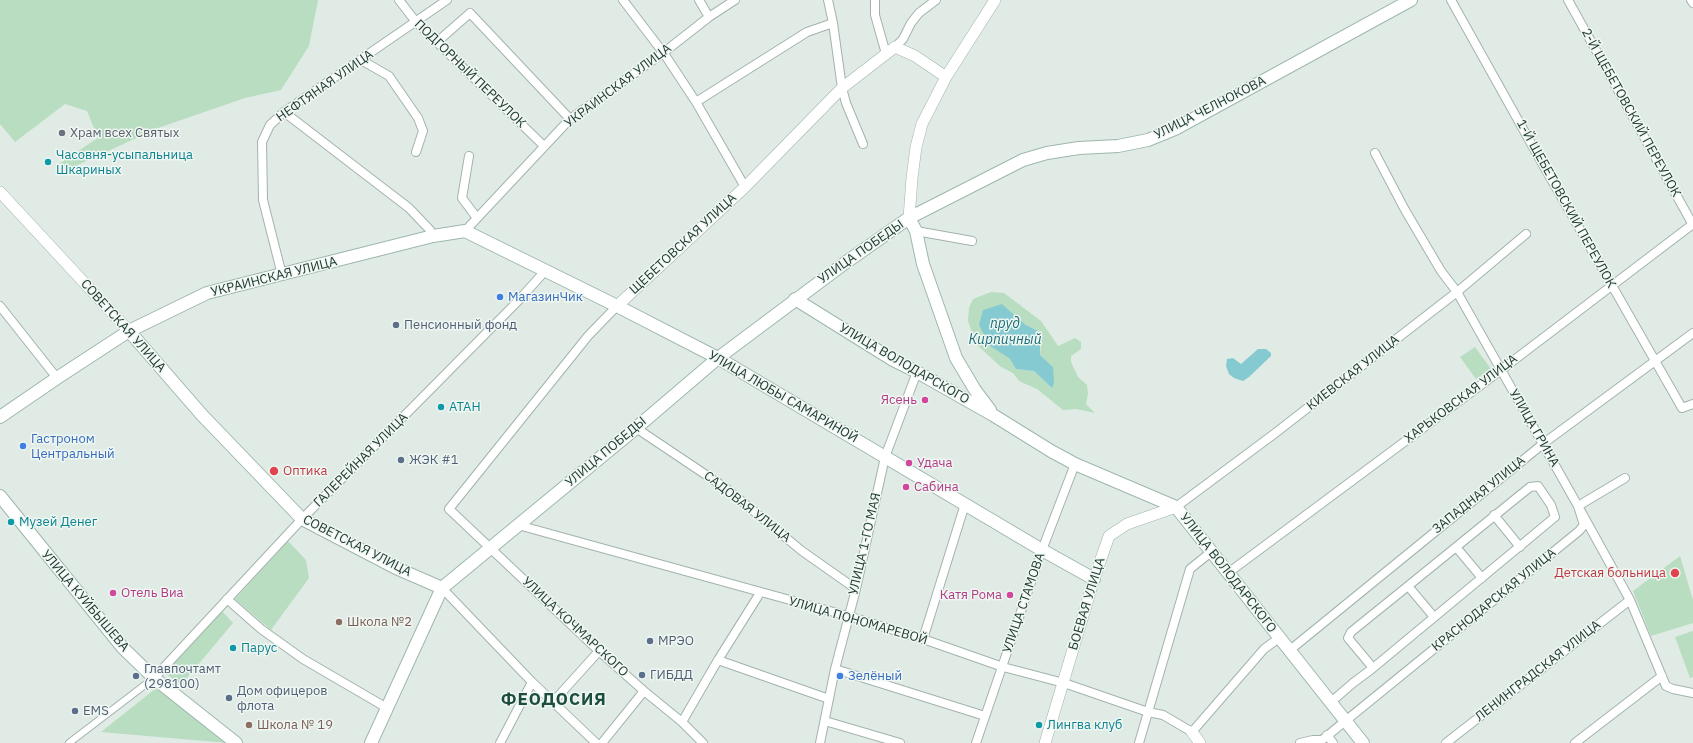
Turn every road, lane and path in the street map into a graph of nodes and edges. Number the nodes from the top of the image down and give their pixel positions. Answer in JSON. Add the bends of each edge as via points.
{"nodes":[{"id":1,"x":399,"y":0,"type":"edge"},
{"id":2,"x":447,"y":0,"type":"edge"},
{"id":3,"x":623,"y":0,"type":"edge"},
{"id":4,"x":699,"y":0,"type":"edge"},
{"id":5,"x":735,"y":0,"type":"edge"},
{"id":6,"x":828,"y":0,"type":"edge"},
{"id":7,"x":875,"y":0,"type":"edge"},
{"id":8,"x":936,"y":0,"type":"edge"},
{"id":9,"x":995,"y":0,"type":"edge"},
{"id":10,"x":1411,"y":0,"type":"edge"},
{"id":11,"x":1451,"y":0,"type":"edge"},
{"id":12,"x":1568,"y":0,"type":"edge"},
{"id":13,"x":1691,"y":0,"type":"edge"},
{"id":14,"x":1693,"y":3,"type":"edge"},
{"id":15,"x":709,"y":17,"type":"junction"},
{"id":16,"x":416,"y":22,"type":"junction"},
{"id":17,"x":833,"y":23,"type":"junction"},
{"id":18,"x":437,"y":42,"type":"junction"},
{"id":19,"x":895,"y":46,"type":"junction"},
{"id":20,"x":663,"y":52,"type":"junction"},
{"id":21,"x":886,"y":54,"type":"junction"},
{"id":22,"x":361,"y":60,"type":"junction"},
{"id":23,"x":946,"y":77,"type":"junction"},
{"id":24,"x":842,"y":88,"type":"junction"},
{"id":25,"x":696,"y":102,"type":"junction"},
{"id":26,"x":284,"y":112,"type":"junction"},
{"id":27,"x":570,"y":119,"type":"junction"},
{"id":28,"x":863,"y":144,"type":"dead end"},
{"id":29,"x":544,"y":146,"type":"junction"},
{"id":30,"x":416,"y":152,"type":"dead end"},
{"id":31,"x":1375,"y":153,"type":"dead end"},
{"id":32,"x":469,"y":156,"type":"dead end"},
{"id":33,"x":745,"y":187,"type":"junction"},
{"id":34,"x":0,"y":192,"type":"edge"},
{"id":35,"x":477,"y":218,"type":"junction"},
{"id":36,"x":909,"y":218,"type":"junction"},
{"id":37,"x":1693,"y":225,"type":"edge"},
{"id":38,"x":465,"y":231,"type":"junction"},
{"id":39,"x":916,"y":231,"type":"junction"},
{"id":40,"x":1526,"y":234,"type":"dead end"},
{"id":41,"x":433,"y":236,"type":"junction"},
{"id":42,"x":972,"y":241,"type":"dead end"},
{"id":43,"x":545,"y":271,"type":"junction"},
{"id":44,"x":282,"y":275,"type":"junction"},
{"id":45,"x":1612,"y":285,"type":"junction"},
{"id":46,"x":1457,"y":292,"type":"junction"},
{"id":47,"x":795,"y":299,"type":"junction"},
{"id":48,"x":0,"y":306,"type":"edge"},
{"id":49,"x":617,"y":306,"type":"junction"},
{"id":50,"x":129,"y":331,"type":"junction"},
{"id":51,"x":1693,"y":333,"type":"edge"},
{"id":52,"x":718,"y":358,"type":"junction"},
{"id":53,"x":1656,"y":361,"type":"junction"},
{"id":54,"x":1501,"y":370,"type":"junction"},
{"id":55,"x":917,"y":372,"type":"junction"},
{"id":56,"x":56,"y":378,"type":"junction"},
{"id":57,"x":1693,"y":404,"type":"edge"},
{"id":58,"x":993,"y":415,"type":"junction"},
{"id":59,"x":0,"y":417,"type":"edge"},
{"id":60,"x":636,"y":428,"type":"junction"},
{"id":61,"x":1544,"y":443,"type":"junction"},
{"id":62,"x":884,"y":457,"type":"junction"},
{"id":63,"x":1075,"y":464,"type":"junction"},
{"id":64,"x":1625,"y":478,"type":"dead end"},
{"id":65,"x":0,"y":496,"type":"edge"},
{"id":66,"x":965,"y":504,"type":"junction"},
{"id":67,"x":1578,"y":506,"type":"junction"},
{"id":68,"x":1176,"y":507,"type":"junction"},
{"id":69,"x":450,"y":509,"type":"joint"},
{"id":70,"x":1494,"y":515,"type":"junction"},
{"id":71,"x":302,"y":519,"type":"junction"},
{"id":72,"x":518,"y":525,"type":"junction"},
{"id":73,"x":1456,"y":547,"type":"junction"},
{"id":74,"x":1520,"y":547,"type":"junction"},
{"id":75,"x":491,"y":548,"type":"junction"},
{"id":76,"x":1042,"y":550,"type":"junction"},
{"id":77,"x":1211,"y":552,"type":"junction"},
{"id":78,"x":1228,"y":573,"type":"junction"},
{"id":79,"x":1482,"y":578,"type":"junction"},
{"id":80,"x":1094,"y":579,"type":"junction"},
{"id":81,"x":1408,"y":586,"type":"junction"},
{"id":82,"x":442,"y":588,"type":"junction"},
{"id":83,"x":856,"y":589,"type":"junction"},
{"id":84,"x":760,"y":593,"type":"junction"},
{"id":85,"x":227,"y":599,"type":"junction"},
{"id":86,"x":1630,"y":600,"type":"junction"},
{"id":87,"x":848,"y":616,"type":"junction"},
{"id":88,"x":1434,"y":617,"type":"junction"},
{"id":89,"x":1279,"y":638,"type":"junction"},
{"id":90,"x":923,"y":639,"type":"junction"},
{"id":91,"x":599,"y":650,"type":"junction"},
{"id":92,"x":1290,"y":650,"type":"junction"},
{"id":93,"x":718,"y":660,"type":"junction"},
{"id":94,"x":1003,"y":667,"type":"junction"},
{"id":95,"x":1373,"y":668,"type":"junction"},
{"id":96,"x":835,"y":669,"type":"junction"},
{"id":97,"x":1662,"y":676,"type":"junction"},
{"id":98,"x":154,"y":678,"type":"junction"},
{"id":99,"x":532,"y":682,"type":"junction"},
{"id":100,"x":1064,"y":683,"type":"junction"},
{"id":101,"x":644,"y":691,"type":"junction"},
{"id":102,"x":1693,"y":693,"type":"edge"},
{"id":103,"x":829,"y":699,"type":"junction"},
{"id":104,"x":553,"y":702,"type":"junction"},
{"id":105,"x":1331,"y":702,"type":"junction"},
{"id":106,"x":387,"y":708,"type":"junction"},
{"id":107,"x":1148,"y":712,"type":"junction"},
{"id":108,"x":985,"y":716,"type":"junction"},
{"id":109,"x":1345,"y":720,"type":"junction"},
{"id":110,"x":825,"y":721,"type":"junction"},
{"id":111,"x":682,"y":722,"type":"junction"},
{"id":112,"x":1192,"y":732,"type":"junction"},
{"id":113,"x":1324,"y":739,"type":"edge"},
{"id":114,"x":69,"y":743,"type":"edge"},
{"id":115,"x":236,"y":743,"type":"edge"},
{"id":116,"x":371,"y":743,"type":"edge"},
{"id":117,"x":500,"y":743,"type":"edge"},
{"id":118,"x":596,"y":743,"type":"edge"},
{"id":119,"x":602,"y":743,"type":"edge"},
{"id":120,"x":703,"y":743,"type":"edge"},
{"id":121,"x":820,"y":743,"type":"edge"},
{"id":122,"x":900,"y":743,"type":"edge"},
{"id":123,"x":976,"y":743,"type":"edge"},
{"id":124,"x":1045,"y":743,"type":"edge"},
{"id":125,"x":1139,"y":743,"type":"edge"},
{"id":126,"x":1200,"y":743,"type":"edge"},
{"id":127,"x":1300,"y":743,"type":"edge"},
{"id":128,"x":1333,"y":743,"type":"edge"},
{"id":129,"x":1363,"y":743,"type":"edge"},
{"id":130,"x":1446,"y":743,"type":"edge"},
{"id":131,"x":1575,"y":743,"type":"edge"}],
"edges":[{"from":1,"to":16,"type":"street","name":"ПОДГОРНЫЙ ПЕРЕУЛОК"},
{"from":2,"to":16,"type":"street","name":"НЕФТЯНАЯ УЛИЦА"},
{"from":3,"to":20,"type":"street"},
{"from":4,"to":15,"type":"street"},
{"from":5,"to":15,"type":"street","name":"УКРАИНСКАЯ УЛИЦА"},
{"from":6,"to":17,"type":"street"},
{"from":7,"to":21,"type":"street","via":[[876,15]]},
{"from":8,"to":19,"type":"street","name":"ЩЕБЕТОВСКАЯ УЛИЦА","via":[[919,13]]},
{"from":9,"to":23,"type":"street"},
{"from":10,"to":36,"type":"main road","name":"УЛИЦА ЧЕЛНОКОВА","via":[[1175,129],[1148,140],[1118,146],[1047,153],[1023,160]]},
{"from":11,"to":45,"type":"street","name":"1-Й ЩЕБЕТОВСКИЙ ПЕРЕУЛОК"},
{"from":12,"to":37,"type":"street","name":"2-Й ЩЕБЕТОВСКИЙ ПЕРЕУЛОК"},
{"from":13,"to":14,"type":"street"},
{"from":15,"to":20,"type":"street","name":"УКРАИНСКАЯ УЛИЦА"},
{"from":16,"to":18,"type":"street","name":"ПОДГОРНЫЙ ПЕРЕУЛОК"},
{"from":16,"to":22,"type":"street","name":"НЕФТЯНАЯ УЛИЦА"},
{"from":17,"to":24,"type":"street"},
{"from":17,"to":25,"type":"street","via":[[807,32]]},
{"from":18,"to":27,"type":"street","via":[[470,13]]},
{"from":18,"to":29,"type":"street","name":"ПОДГОРНЫЙ ПЕРЕУЛОК"},
{"from":19,"to":21,"type":"street","name":"ЩЕБЕТОВСКАЯ УЛИЦА"},
{"from":19,"to":23,"type":"street"},
{"from":20,"to":25,"type":"street"},
{"from":20,"to":27,"type":"street","name":"УКРАИНСКАЯ УЛИЦА"},
{"from":21,"to":24,"type":"street","name":"ЩЕБЕТОВСКАЯ УЛИЦА"},
{"from":22,"to":26,"type":"street","name":"НЕФТЯНАЯ УЛИЦА"},
{"from":22,"to":30,"type":"street","via":[[389,76],[418,118],[423,131]]},
{"from":23,"to":36,"type":"street","via":[[922,124],[917,141]]},
{"from":24,"to":28,"type":"street"},
{"from":24,"to":33,"type":"street","name":"ЩЕБЕТОВСКАЯ УЛИЦА"},
{"from":25,"to":33,"type":"street"},
{"from":26,"to":41,"type":"street","via":[[409,208]]},
{"from":26,"to":44,"type":"street","name":"НЕФТЯНАЯ УЛИЦА","via":[[270,125],[262,142],[263,200]]},
{"from":27,"to":29,"type":"street","name":"УКРАИНСКАЯ УЛИЦА"},
{"from":29,"to":35,"type":"street","name":"УКРАИНСКАЯ УЛИЦА"},
{"from":31,"to":46,"type":"street","name":"УЛИЦА ГРИНА","via":[[1441,271]]},
{"from":32,"to":35,"type":"street","via":[[462,198]]},
{"from":33,"to":49,"type":"street","name":"ЩЕБЕТОВСКАЯ УЛИЦА"},
{"from":34,"to":50,"type":"street","name":"СОВЕТСКАЯ УЛИЦА"},
{"from":35,"to":38,"type":"street","name":"УКРАИНСКАЯ УЛИЦА"},
{"from":36,"to":39,"type":"main road","name":"УЛИЦА ВОЛОДАРСКОГО"},
{"from":36,"to":47,"type":"main road","name":"УЛИЦА ПОБЕДЫ"},
{"from":37,"to":45,"type":"street","name":"ХАРЬКОВСКАЯ УЛИЦА"},
{"from":38,"to":41,"type":"main road","name":"УКРАИНСКАЯ УЛИЦА"},
{"from":38,"to":43,"type":"main road","name":"УЛИЦА ЛЮБЫ САМАРИНОЙ"},
{"from":39,"to":42,"type":"street"},
{"from":39,"to":58,"type":"main road","name":"УЛИЦА ВОЛОДАРСКОГО","via":[[923,264],[956,358]]},
{"from":40,"to":46,"type":"street","name":"КИЕВСКАЯ УЛИЦА"},
{"from":41,"to":44,"type":"main road","name":"УКРАИНСКАЯ УЛИЦА"},
{"from":43,"to":49,"type":"main road","name":"УЛИЦА ЛЮБЫ САМАРИНОЙ"},
{"from":43,"to":71,"type":"street","name":"ГАЛЕРЕЙНАЯ УЛИЦА"},
{"from":44,"to":50,"type":"main road","name":"УКРАИНСКАЯ УЛИЦА","via":[[207,293]]},
{"from":45,"to":53,"type":"street","name":"1-Й ЩЕБЕТОВСКИЙ ПЕРЕУЛОК"},
{"from":45,"to":54,"type":"street","name":"ХАРЬКОВСКАЯ УЛИЦА"},
{"from":46,"to":54,"type":"street","name":"УЛИЦА ГРИНА"},
{"from":46,"to":68,"type":"street","name":"КИЕВСКАЯ УЛИЦА"},
{"from":47,"to":52,"type":"main road","name":"УЛИЦА ПОБЕДЫ"},
{"from":47,"to":55,"type":"main road","name":"УЛИЦА ВОЛОДАРСКОГО","via":[[893,360]]},
{"from":48,"to":56,"type":"street"},
{"from":49,"to":52,"type":"main road","name":"УЛИЦА ЛЮБЫ САМАРИНОЙ"},
{"from":49,"to":69,"type":"street","name":"ЩЕБЕТОВСКАЯ УЛИЦА","via":[[588,336]]},
{"from":50,"to":56,"type":"main road","name":"УКРАИНСКАЯ УЛИЦА"},
{"from":50,"to":71,"type":"main road","name":"СОВЕТСКАЯ УЛИЦА","via":[[202,415]]},
{"from":51,"to":53,"type":"street","name":"ЗАПАДНАЯ УЛИЦА"},
{"from":52,"to":60,"type":"main road","name":"УЛИЦА ПОБЕДЫ"},
{"from":52,"to":62,"type":"main road","name":"УЛИЦА ЛЮБЫ САМАРИНОЙ"},
{"from":53,"to":57,"type":"street","name":"1-Й ЩЕБЕТОВСКИЙ ПЕРЕУЛОК","via":[[1682,408]]},
{"from":53,"to":61,"type":"street","name":"ЗАПАДНАЯ УЛИЦА"},
{"from":54,"to":61,"type":"street","name":"УЛИЦА ГРИНА"},
{"from":54,"to":78,"type":"street","name":"ХАРЬКОВСКАЯ УЛИЦА"},
{"from":55,"to":58,"type":"main road","name":"УЛИЦА ВОЛОДАРСКОГО"},
{"from":55,"to":62,"type":"street","name":"УЛИЦА 1-ГО МАЯ"},
{"from":56,"to":59,"type":"main road","name":"УКРАИНСКАЯ УЛИЦА"},
{"from":58,"to":63,"type":"main road","name":"УЛИЦА ВОЛОДАРСКОГО","via":[[1051,452]]},
{"from":60,"to":72,"type":"main road","name":"УЛИЦА ПОБЕДЫ"},
{"from":60,"to":83,"type":"street","name":"САДОВАЯ УЛИЦА","via":[[727,489],[802,551]]},
{"from":61,"to":67,"type":"street","name":"УЛИЦА ГРИНА"},
{"from":61,"to":92,"type":"street","name":"ЗАПАДНАЯ УЛИЦА"},
{"from":62,"to":66,"type":"main road","name":"УЛИЦА ЛЮБЫ САМАРИНОЙ"},
{"from":62,"to":83,"type":"street","name":"УЛИЦА 1-ГО МАЯ"},
{"from":63,"to":68,"type":"main road","name":"УЛИЦА ВОЛОДАРСКОГО"},
{"from":63,"to":76,"type":"street","name":"УЛИЦА СТАМОВА"},
{"from":64,"to":67,"type":"street"},
{"from":65,"to":98,"type":"main road","name":"УЛИЦА КУЙБЫШЕВА","via":[[116,641]]},
{"from":66,"to":76,"type":"main road","name":"УЛИЦА ЛЮБЫ САМАРИНОЙ"},
{"from":66,"to":90,"type":"street"},
{"from":67,"to":86,"type":"street","name":"УЛИЦА ГРИНА"},
{"from":67,"to":109,"type":"street","name":"КРАСНОДАРСКАЯ УЛИЦА","via":[[1584,525],[1579,531]]},
{"from":68,"to":77,"type":"main road","name":"УЛИЦА ВОЛОДАРСКОГО"},
{"from":68,"to":80,"type":"street","name":"БОЕВАЯ УЛИЦА","via":[[1127,524],[1109,536]]},
{"from":69,"to":75,"type":"street","name":"УЛИЦА КОЧМАРСКОГО"},
{"from":70,"to":73,"type":"street"},
{"from":70,"to":74,"type":"street"},
{"from":70,"to":74,"type":"street","via":[[1530,486],[1538,486],[1551,505],[1555,517]]},
{"from":71,"to":82,"type":"main road","name":"СОВЕТСКАЯ УЛИЦА","via":[[396,568]]},
{"from":71,"to":85,"type":"street","name":"ГАЛЕРЕЙНАЯ УЛИЦА"},
{"from":72,"to":75,"type":"main road","name":"УЛИЦА ПОБЕДЫ"},
{"from":72,"to":84,"type":"street","name":"УЛИЦА ПОНОМАРЕВОЙ"},
{"from":73,"to":79,"type":"street"},
{"from":73,"to":81,"type":"street"},
{"from":74,"to":79,"type":"street"},
{"from":75,"to":82,"type":"main road","name":"УЛИЦА ПОБЕДЫ"},
{"from":75,"to":91,"type":"street","name":"УЛИЦА КОЧМАРСКОГО"},
{"from":76,"to":80,"type":"main road","name":"УЛИЦА ЛЮБЫ САМАРИНОЙ"},
{"from":76,"to":94,"type":"street","name":"УЛИЦА СТАМОВА"},
{"from":77,"to":78,"type":"main road","name":"УЛИЦА ВОЛОДАРСКОГО"},
{"from":77,"to":107,"type":"street","via":[[1190,569]]},
{"from":78,"to":89,"type":"main road","name":"УЛИЦА ВОЛОДАРСКОГО"},
{"from":79,"to":88,"type":"street"},
{"from":80,"to":100,"type":"street","name":"БОЕВАЯ УЛИЦА"},
{"from":81,"to":88,"type":"street"},
{"from":81,"to":95,"type":"street","via":[[1348,638]]},
{"from":82,"to":99,"type":"street","name":"СОВЕТСКАЯ УЛИЦА"},
{"from":82,"to":106,"type":"main road","name":"УЛИЦА ПОБЕДЫ"},
{"from":83,"to":87,"type":"street","name":"УЛИЦА 1-ГО МАЯ"},
{"from":84,"to":87,"type":"street","name":"УЛИЦА ПОНОМАРЕВОЙ"},
{"from":84,"to":93,"type":"street"},
{"from":85,"to":98,"type":"street","name":"ГАЛЕРЕЙНАЯ УЛИЦА"},
{"from":85,"to":106,"type":"street","via":[[261,629],[297,654]]},
{"from":86,"to":97,"type":"street","name":"УЛИЦА ГРИНА"},
{"from":86,"to":130,"type":"street","name":"ЛЕНИНГРАДСКАЯ УЛИЦА"},
{"from":87,"to":90,"type":"street","name":"УЛИЦА ПОНОМАРЕВОЙ"},
{"from":87,"to":96,"type":"street","name":"УЛИЦА 1-ГО МАЯ"},
{"from":88,"to":95,"type":"street"},
{"from":89,"to":92,"type":"main road","name":"УЛИЦА ВОЛОДАРСКОГО"},
{"from":89,"to":112,"type":"street","via":[[1264,649]]},
{"from":90,"to":94,"type":"street","name":"УЛИЦА ПОНОМАРЕВОЙ"},
{"from":91,"to":101,"type":"street","name":"УЛИЦА КОЧМАРСКОГО"},
{"from":91,"to":104,"type":"street"},
{"from":92,"to":105,"type":"main road","name":"УЛИЦА ВОЛОДАРСКОГО"},
{"from":93,"to":103,"type":"street"},
{"from":93,"to":111,"type":"street"},
{"from":94,"to":100,"type":"street","name":"УЛИЦА ПОНОМАРЕВОЙ"},
{"from":94,"to":108,"type":"street","name":"УЛИЦА СТАМОВА"},
{"from":95,"to":105,"type":"street"},
{"from":96,"to":103,"type":"street","name":"УЛИЦА 1-ГО МАЯ"},
{"from":96,"to":108,"type":"street"},
{"from":97,"to":102,"type":"street","name":"УЛИЦА ГРИНА","via":[[1666,686]]},
{"from":97,"to":131,"type":"street"},
{"from":98,"to":114,"type":"street","name":"ГАЛЕРЕЙНАЯ УЛИЦА"},
{"from":98,"to":115,"type":"main road","name":"УЛИЦА КУЙБЫШЕВА"},
{"from":99,"to":104,"type":"street","name":"СОВЕТСКАЯ УЛИЦА"},
{"from":99,"to":117,"type":"street"},
{"from":100,"to":107,"type":"street","name":"УЛИЦА ПОНОМАРЕВОЙ"},
{"from":100,"to":124,"type":"street","name":"БОЕВАЯ УЛИЦА"},
{"from":101,"to":111,"type":"street","name":"УЛИЦА КОЧМАРСКОГО"},
{"from":101,"to":119,"type":"street"},
{"from":103,"to":110,"type":"street","name":"УЛИЦА 1-ГО МАЯ"},
{"from":104,"to":118,"type":"street","name":"СОВЕТСКАЯ УЛИЦА"},
{"from":105,"to":109,"type":"main road","name":"УЛИЦА ВОЛОДАРСКОГО"},
{"from":106,"to":116,"type":"main road","name":"УЛИЦА ПОБЕДЫ"},
{"from":107,"to":112,"type":"street","name":"УЛИЦА ПОНОМАРЕВОЙ","via":[[1163,715]]},
{"from":107,"to":125,"type":"street"},
{"from":108,"to":123,"type":"street","name":"УЛИЦА СТАМОВА"},
{"from":109,"to":113,"type":"street"},
{"from":109,"to":129,"type":"main road","name":"УЛИЦА ВОЛОДАРСКОГО"},
{"from":110,"to":121,"type":"street","name":"УЛИЦА 1-ГО МАЯ"},
{"from":110,"to":122,"type":"street"},
{"from":111,"to":120,"type":"street","name":"УЛИЦА КОЧМАРСКОГО"},
{"from":112,"to":126,"type":"street"},
{"from":113,"to":127,"type":"street"},
{"from":113,"to":128,"type":"street"}]}
